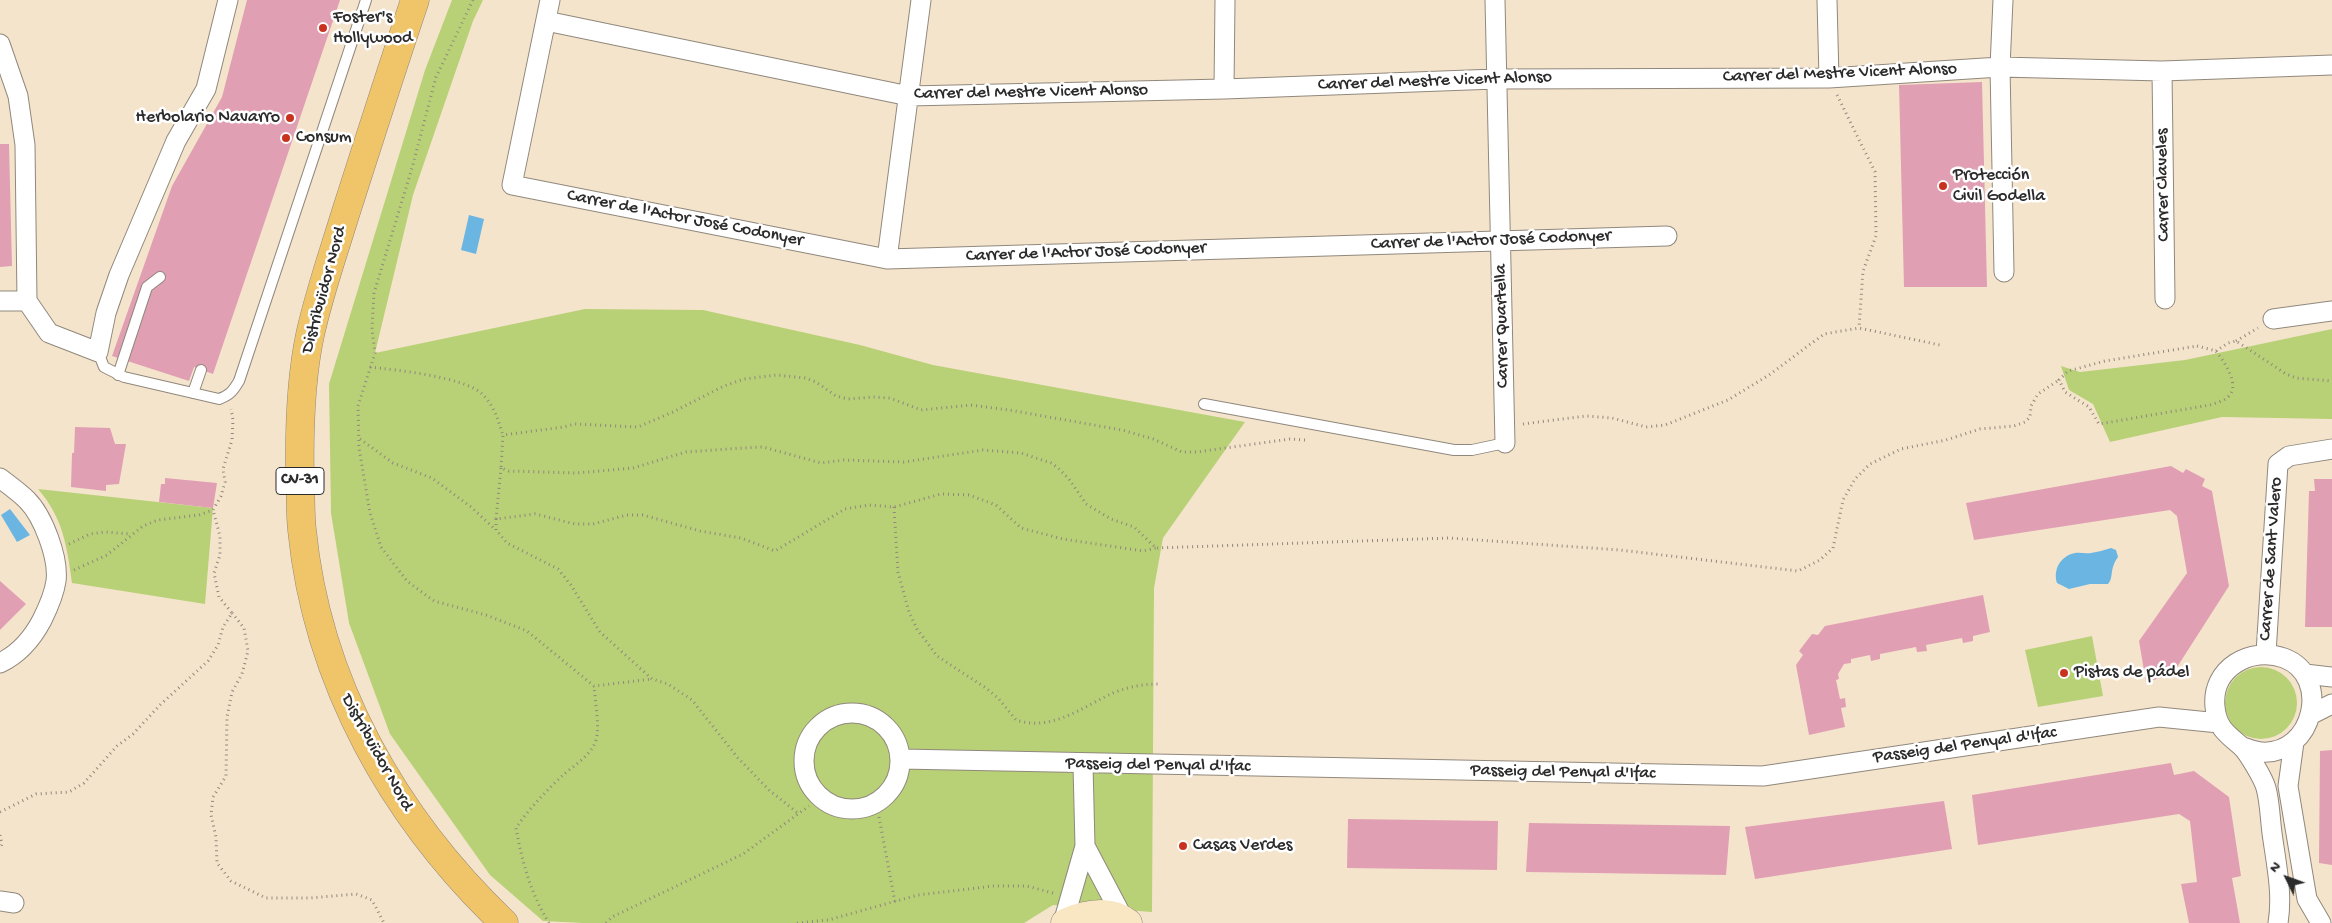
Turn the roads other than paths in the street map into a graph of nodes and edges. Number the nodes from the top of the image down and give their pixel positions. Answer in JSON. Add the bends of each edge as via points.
{"nodes":[{"id":1,"x":228,"y":0,"type":"edge"},
{"id":2,"x":366,"y":0,"type":"edge"},
{"id":3,"x":415,"y":0,"type":"edge"},
{"id":4,"x":550,"y":0,"type":"edge"},
{"id":5,"x":921,"y":0,"type":"edge"},
{"id":6,"x":1224,"y":0,"type":"edge"},
{"id":7,"x":1495,"y":0,"type":"edge"},
{"id":8,"x":1827,"y":0,"type":"edge"},
{"id":9,"x":2002,"y":0,"type":"edge"},
{"id":10,"x":546,"y":21,"type":"junction"},
{"id":11,"x":0,"y":44,"type":"edge"},
{"id":12,"x":2332,"y":65,"type":"edge"},
{"id":13,"x":2000,"y":67,"type":"junction"},
{"id":14,"x":2162,"y":71,"type":"junction"},
{"id":15,"x":1828,"y":78,"type":"junction"},
{"id":16,"x":1496,"y":79,"type":"junction"},
{"id":17,"x":1224,"y":89,"type":"junction"},
{"id":18,"x":909,"y":96,"type":"junction"},
{"id":19,"x":1667,"y":236,"type":"dead end"},
{"id":20,"x":1502,"y":241,"type":"junction"},
{"id":21,"x":887,"y":259,"type":"junction"},
{"id":22,"x":2004,"y":272,"type":"dead end"},
{"id":23,"x":160,"y":278,"type":"dead end"},
{"id":24,"x":2165,"y":299,"type":"dead end"},
{"id":25,"x":0,"y":301,"type":"edge"},
{"id":26,"x":27,"y":301,"type":"junction"},
{"id":27,"x":2332,"y":310,"type":"edge"},
{"id":28,"x":2274,"y":319,"type":"road end"},
{"id":29,"x":98,"y":352,"type":"junction"},
{"id":30,"x":201,"y":370,"type":"dead end"},
{"id":31,"x":118,"y":374,"type":"junction"},
{"id":32,"x":193,"y":393,"type":"junction"},
{"id":33,"x":1204,"y":404,"type":"dead end"},
{"id":34,"x":1505,"y":435,"type":"joint"},
{"id":35,"x":2332,"y":449,"type":"edge"},
{"id":36,"x":0,"y":478,"type":"edge"},
{"id":37,"x":2266,"y":653,"type":"junction"},
{"id":38,"x":0,"y":663,"type":"edge"},
{"id":39,"x":2304,"y":674,"type":"junction"},
{"id":40,"x":2332,"y":677,"type":"edge"},
{"id":41,"x":2332,"y":704,"type":"edge"},
{"id":42,"x":2312,"y":714,"type":"junction"},
{"id":43,"x":2219,"y":723,"type":"junction"},
{"id":44,"x":2294,"y":742,"type":"junction"},
{"id":45,"x":2243,"y":747,"type":"junction"},
{"id":46,"x":901,"y":760,"type":"junction"},
{"id":47,"x":1084,"y":764,"type":"junction"},
{"id":48,"x":1085,"y":846,"type":"junction"},
{"id":49,"x":1126,"y":921,"type":"edge"},
{"id":50,"x":502,"y":922,"type":"edge"},
{"id":51,"x":1064,"y":923,"type":"edge"},
{"id":52,"x":2278,"y":923,"type":"edge"},
{"id":53,"x":2321,"y":923,"type":"edge"}],
"edges":[{"from":1,"to":29,"type":"street","via":[[206,89],[176,141],[119,275]]},
{"from":2,"to":32,"type":"lane","via":[[239,381],[229,396],[219,399]]},
{"from":3,"to":50,"type":"main road","name":"Distribuïdor Nord","number":"CV-31","via":[[310,336],[299,441],[302,530],[316,612],[328,654],[363,736],[417,827]]},
{"from":4,"to":10,"type":"street"},
{"from":5,"to":18,"type":"street"},
{"from":6,"to":17,"type":"street"},
{"from":7,"to":16,"type":"street","name":"Carrer Quartella"},
{"from":8,"to":15,"type":"street"},
{"from":9,"to":13,"type":"street"},
{"from":10,"to":18,"type":"street","name":"Carrer del Mestre Vicent Alonso"},
{"from":10,"to":21,"type":"street","name":"Carrer de l'Actor José Codonyer","via":[[512,185]]},
{"from":11,"to":26,"type":"street","via":[[18,96],[25,145]]},
{"from":12,"to":14,"type":"street","name":"Carrer del Mestre Vicent Alonso"},
{"from":13,"to":14,"type":"street","name":"Carrer del Mestre Vicent Alonso"},
{"from":13,"to":15,"type":"street","name":"Carrer del Mestre Vicent Alonso"},
{"from":13,"to":22,"type":"street"},
{"from":14,"to":24,"type":"street","name":"Carrer Claveles"},
{"from":15,"to":16,"type":"street","name":"Carrer del Mestre Vicent Alonso"},
{"from":16,"to":17,"type":"street","name":"Carrer del Mestre Vicent Alonso"},
{"from":16,"to":20,"type":"street","name":"Carrer Quartella"},
{"from":17,"to":18,"type":"street","name":"Carrer del Mestre Vicent Alonso"},
{"from":18,"to":21,"type":"street"},
{"from":19,"to":20,"type":"street","name":"Carrer de l'Actor José Codonyer"},
{"from":20,"to":21,"type":"street","name":"Carrer de l'Actor José Codonyer"},
{"from":20,"to":34,"type":"street","name":"Carrer Quartella"},
{"from":23,"to":31,"type":"lane","via":[[147,287]]},
{"from":25,"to":26,"type":"street"},
{"from":26,"to":29,"type":"street","via":[[49,333]]},
{"from":27,"to":28,"type":"street"},
{"from":29,"to":31,"type":"lane","via":[[104,367]]},
{"from":30,"to":32,"type":"lane"},
{"from":31,"to":32,"type":"lane"},
{"from":33,"to":34,"type":"lane","via":[[1454,450],[1472,450]]},
{"from":35,"to":37,"type":"street","name":"Carrer de Sant Valero","via":[[2290,456],[2278,464]]},
{"from":36,"to":38,"type":"street","via":[[28,501],[43,525],[53,551],[57,580],[36,632],[13,657]]},
{"from":37,"to":39,"type":"street","via":[[2286,658]]},
{"from":37,"to":43,"type":"street","via":[[2249,656],[2222,676],[2215,707]]},
{"from":39,"to":40,"type":"street"},
{"from":39,"to":42,"type":"street","via":[[2313,696]]},
{"from":41,"to":42,"type":"street"},
{"from":42,"to":44,"type":"street"},
{"from":43,"to":45,"type":"street","via":[[2229,737]]},
{"from":43,"to":47,"type":"street","name":"Passeig del Penyal d'Ifac","via":[[2160,717],[1763,776]]},
{"from":44,"to":45,"type":"street","via":[[2278,750],[2261,752]]},
{"from":44,"to":53,"type":"street","via":[[2288,786],[2307,899]]},
{"from":45,"to":52,"type":"street","via":[[2266,786],[2282,902]]},
{"from":46,"to":46,"type":"street","via":[[898,743],[889,728],[860,712],[842,713],[826,720],[814,731],[806,746],[803,762],[807,779],[816,794],[829,804],[844,809],[861,809],[877,803],[890,792],[898,777]]},
{"from":46,"to":47,"type":"street","name":"Passeig del Penyal d'Ifac"},
{"from":47,"to":48,"type":"street"},
{"from":48,"to":49,"type":"street"},
{"from":48,"to":51,"type":"street"},
{"from":49,"to":51,"type":"main road","via":[[1104,914],[1089,914]]}]}
